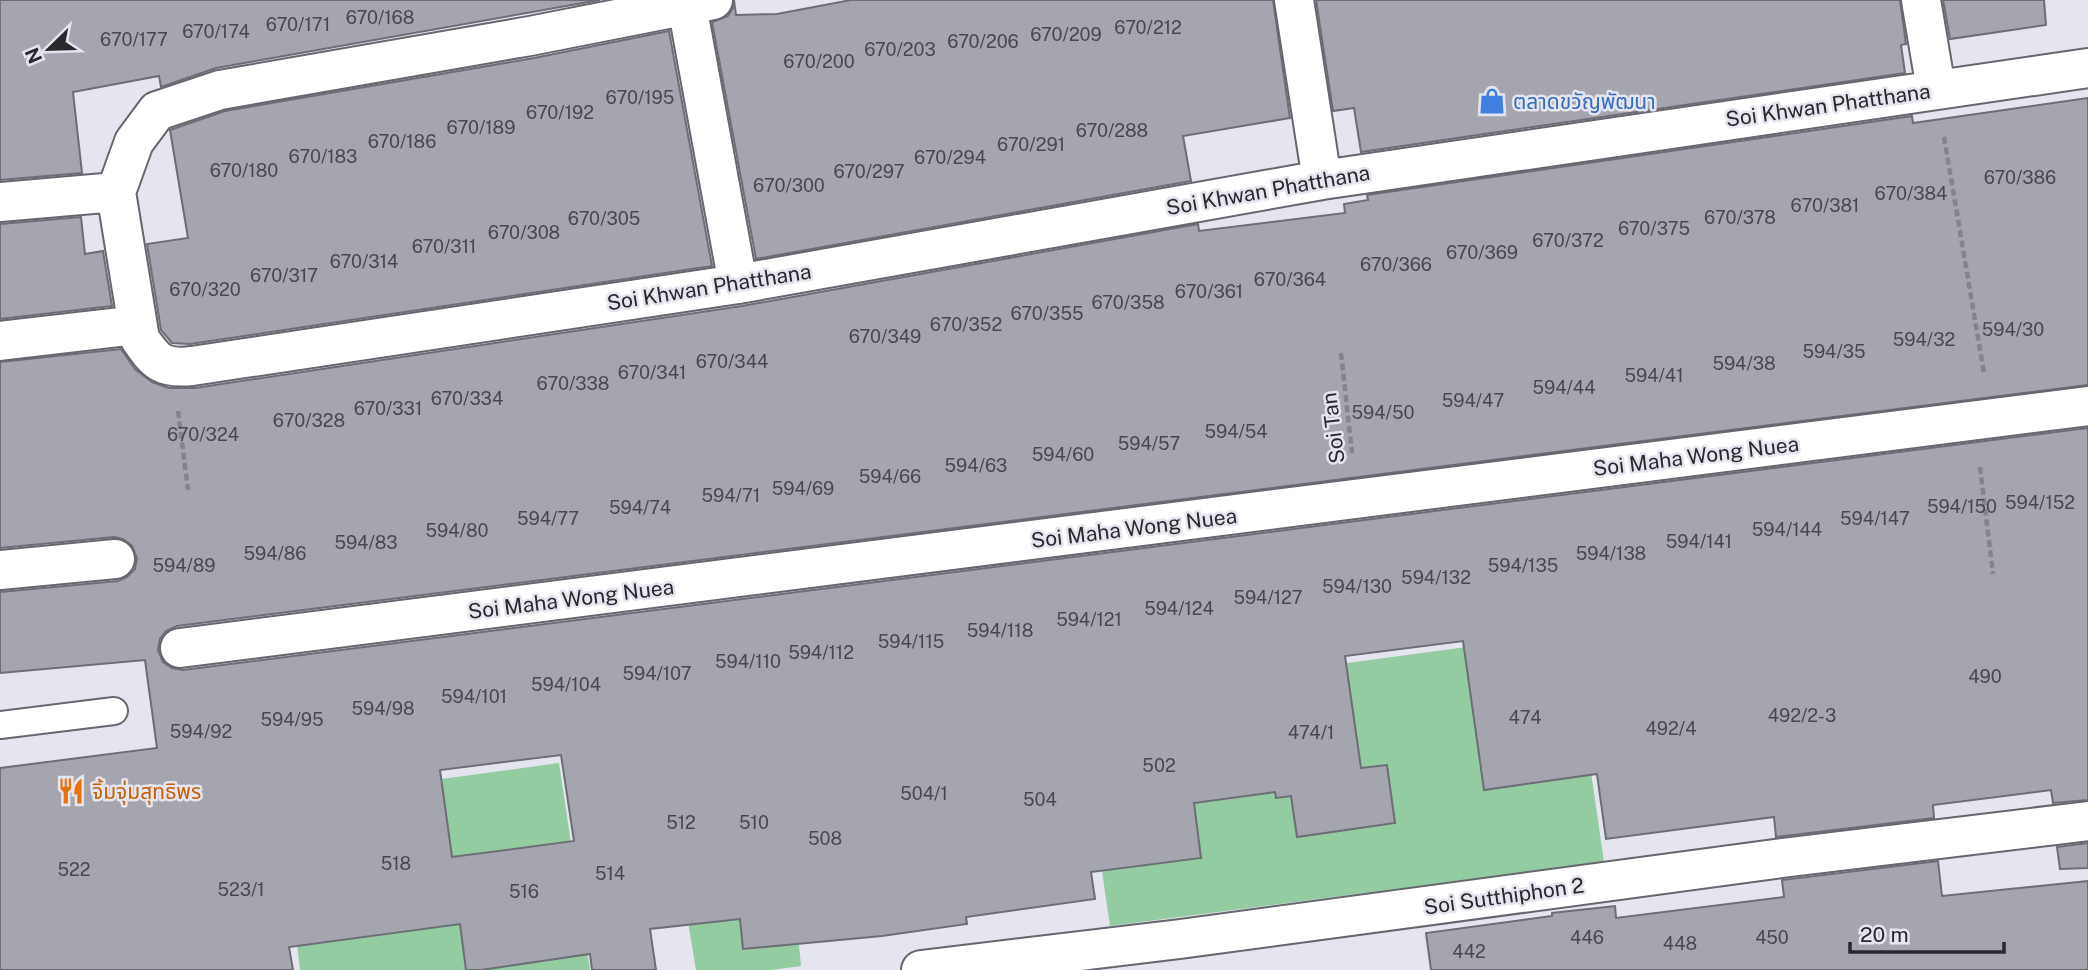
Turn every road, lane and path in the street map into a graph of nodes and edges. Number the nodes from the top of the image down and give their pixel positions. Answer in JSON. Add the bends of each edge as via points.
{"nodes":[{"id":1,"x":1294,"y":0,"type":"edge"},
{"id":2,"x":1921,"y":0,"type":"edge"},
{"id":3,"x":696,"y":2,"type":"edge"},
{"id":4,"x":2088,"y":68,"type":"edge"},
{"id":5,"x":1936,"y":89,"type":"junction"},
{"id":6,"x":1322,"y":180,"type":"junction"},
{"id":7,"x":116,"y":192,"type":"junction"},
{"id":8,"x":0,"y":202,"type":"edge"},
{"id":9,"x":737,"y":284,"type":"junction"},
{"id":10,"x":137,"y":324,"type":"junction"},
{"id":11,"x":0,"y":341,"type":"edge"},
{"id":12,"x":1341,"y":353,"type":"dead end"},
{"id":13,"x":173,"y":368,"type":"junction"},
{"id":14,"x":2088,"y":407,"type":"edge"},
{"id":15,"x":1983,"y":420,"type":"junction"},
{"id":16,"x":188,"y":490,"type":"dead end"},
{"id":17,"x":1357,"y":499,"type":"junction"},
{"id":18,"x":115,"y":559,"type":"dead end"},
{"id":19,"x":0,"y":570,"type":"edge"},
{"id":20,"x":1993,"y":574,"type":"dead end"},
{"id":21,"x":180,"y":648,"type":"dead end"},
{"id":22,"x":114,"y":711,"type":"dead end"},
{"id":23,"x":0,"y":725,"type":"edge"},
{"id":24,"x":2088,"y":821,"type":"edge"},
{"id":25,"x":921,"y":970,"type":"edge"}],
"edges":[{"from":1,"to":6,"type":"street"},
{"from":2,"to":5,"type":"street"},
{"from":3,"to":7,"type":"street","via":[[220,90],[158,111],[134,142]]},
{"from":3,"to":9,"type":"street"},
{"from":4,"to":5,"type":"street","name":"Soi Khwan Phatthana"},
{"from":5,"to":6,"type":"street","name":"Soi Khwan Phatthana"},
{"from":5,"to":15,"type":"path"},
{"from":6,"to":9,"type":"street","name":"Soi Khwan Phatthana"},
{"from":7,"to":8,"type":"street"},
{"from":7,"to":10,"type":"street"},
{"from":9,"to":13,"type":"street","name":"Soi Khwan Phatthana"},
{"from":10,"to":11,"type":"street"},
{"from":10,"to":13,"type":"street","via":[[140,339],[153,358]]},
{"from":12,"to":17,"type":"path","name":"Soi Tan"},
{"from":13,"to":16,"type":"path"},
{"from":14,"to":15,"type":"street","name":"Soi Maha Wong Nuea"},
{"from":15,"to":17,"type":"street","name":"Soi Maha Wong Nuea"},
{"from":15,"to":20,"type":"path"},
{"from":17,"to":21,"type":"street","name":"Soi Maha Wong Nuea"},
{"from":18,"to":19,"type":"street"},
{"from":22,"to":23,"type":"lane"},
{"from":24,"to":25,"type":"street","name":"Soi Sutthiphon 2"}]}
